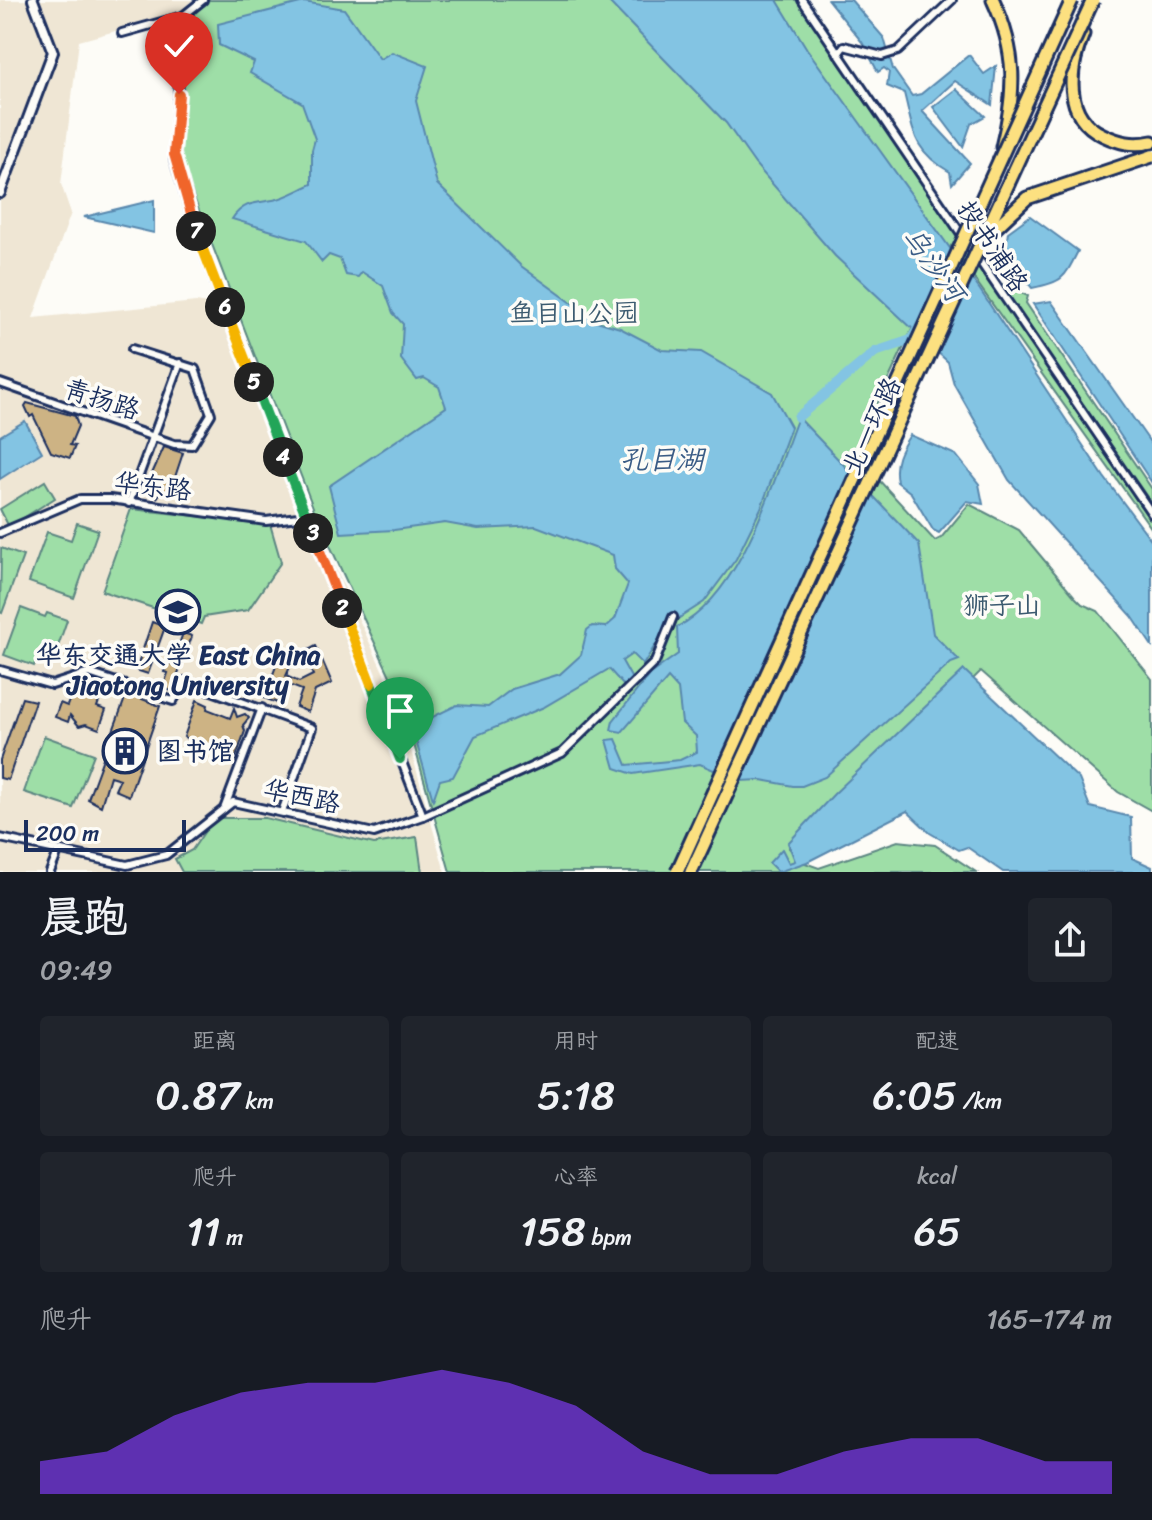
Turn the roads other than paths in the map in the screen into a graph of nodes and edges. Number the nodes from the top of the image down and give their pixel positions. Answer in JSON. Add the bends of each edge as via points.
{"nodes":[{"id":1,"x":33,"y":0,"type":"edge"},
{"id":2,"x":203,"y":0,"type":"edge"},
{"id":3,"x":802,"y":0,"type":"edge"},
{"id":4,"x":952,"y":0,"type":"edge"},
{"id":5,"x":993,"y":0,"type":"edge"},
{"id":6,"x":1072,"y":0,"type":"edge"},
{"id":7,"x":1095,"y":0,"type":"edge"},
{"id":8,"x":183,"y":16,"type":"junction"},
{"id":9,"x":122,"y":33,"type":"dead end"},
{"id":10,"x":838,"y":54,"type":"junction"},
{"id":11,"x":1152,"y":142,"type":"edge"},
{"id":12,"x":1152,"y":156,"type":"edge"},
{"id":13,"x":997,"y":163,"type":"junction"},
{"id":14,"x":0,"y":193,"type":"edge"},
{"id":15,"x":940,"y":329,"type":"junction"},
{"id":16,"x":132,"y":349,"type":"dead end"},
{"id":17,"x":180,"y":363,"type":"junction"},
{"id":18,"x":0,"y":383,"type":"edge"},
{"id":19,"x":153,"y":437,"type":"junction"},
{"id":20,"x":129,"y":503,"type":"junction"},
{"id":21,"x":1152,"y":514,"type":"edge"},
{"id":22,"x":306,"y":516,"type":"junction"},
{"id":23,"x":0,"y":533,"type":"edge"},
{"id":24,"x":673,"y":617,"type":"dead end"},
{"id":25,"x":0,"y":670,"type":"edge"},
{"id":26,"x":262,"y":708,"type":"junction"},
{"id":27,"x":224,"y":810,"type":"junction"},
{"id":28,"x":282,"y":812,"type":"junction"},
{"id":29,"x":423,"y":816,"type":"junction"},
{"id":30,"x":1,"y":840,"type":"edge"},
{"id":31,"x":58,"y":852,"type":"junction"},
{"id":32,"x":50,"y":872,"type":"edge"},
{"id":33,"x":677,"y":872,"type":"edge"},
{"id":34,"x":691,"y":872,"type":"edge"}],
"edges":[{"from":1,"to":14,"type":"street","via":[[53,52]]},
{"from":2,"to":8,"type":"street"},
{"from":3,"to":10,"type":"street","name":"投书浦路"},
{"from":4,"to":10,"type":"street","via":[[898,51],[882,56],[844,46]]},
{"from":5,"to":13,"type":"highway","bridge":true,"via":[[1005,25],[1013,98]]},
{"from":6,"to":13,"type":"highway","name":"北一环路","bridge":true},
{"from":7,"to":11,"type":"highway","bridge":true,"via":[[1072,68],[1079,116],[1093,131],[1117,142]]},
{"from":7,"to":15,"type":"highway","name":"北一环路","bridge":true},
{"from":8,"to":9,"type":"street"},
{"from":8,"to":22,"type":"street","via":[[174,159],[198,238]]},
{"from":10,"to":21,"type":"street","name":"投书浦路"},
{"from":12,"to":15,"type":"highway","bridge":true,"via":[[1043,191],[1015,206],[988,236]]},
{"from":13,"to":33,"type":"highway","name":"北一环路","bridge":true},
{"from":15,"to":34,"type":"highway","name":"北一环路","bridge":true},
{"from":16,"to":17,"type":"street"},
{"from":17,"to":19,"type":"street"},
{"from":17,"to":19,"type":"street","name":"青扬路","via":[[195,369],[211,414],[192,445]]},
{"from":18,"to":19,"type":"street","name":"青扬路"},
{"from":19,"to":20,"type":"street"},
{"from":20,"to":22,"type":"street","name":"华东路","via":[[266,521]]},
{"from":20,"to":23,"type":"street","name":"华东路","via":[[80,499]]},
{"from":22,"to":29,"type":"street"},
{"from":24,"to":29,"type":"street","name":"华西路","via":[[655,662],[562,753]]},
{"from":25,"to":26,"type":"street","via":[[52,685],[89,673],[173,701],[185,681]]},
{"from":26,"to":27,"type":"street"},
{"from":26,"to":28,"type":"street","via":[[312,728]]},
{"from":27,"to":28,"type":"street","name":"华西路","via":[[233,802]]},
{"from":27,"to":31,"type":"street","name":"华西路","via":[[157,860],[127,865]]},
{"from":28,"to":29,"type":"street","name":"华西路","via":[[374,833]]},
{"from":30,"to":31,"type":"street","name":"华西路"},
{"from":31,"to":32,"type":"street"}]}
